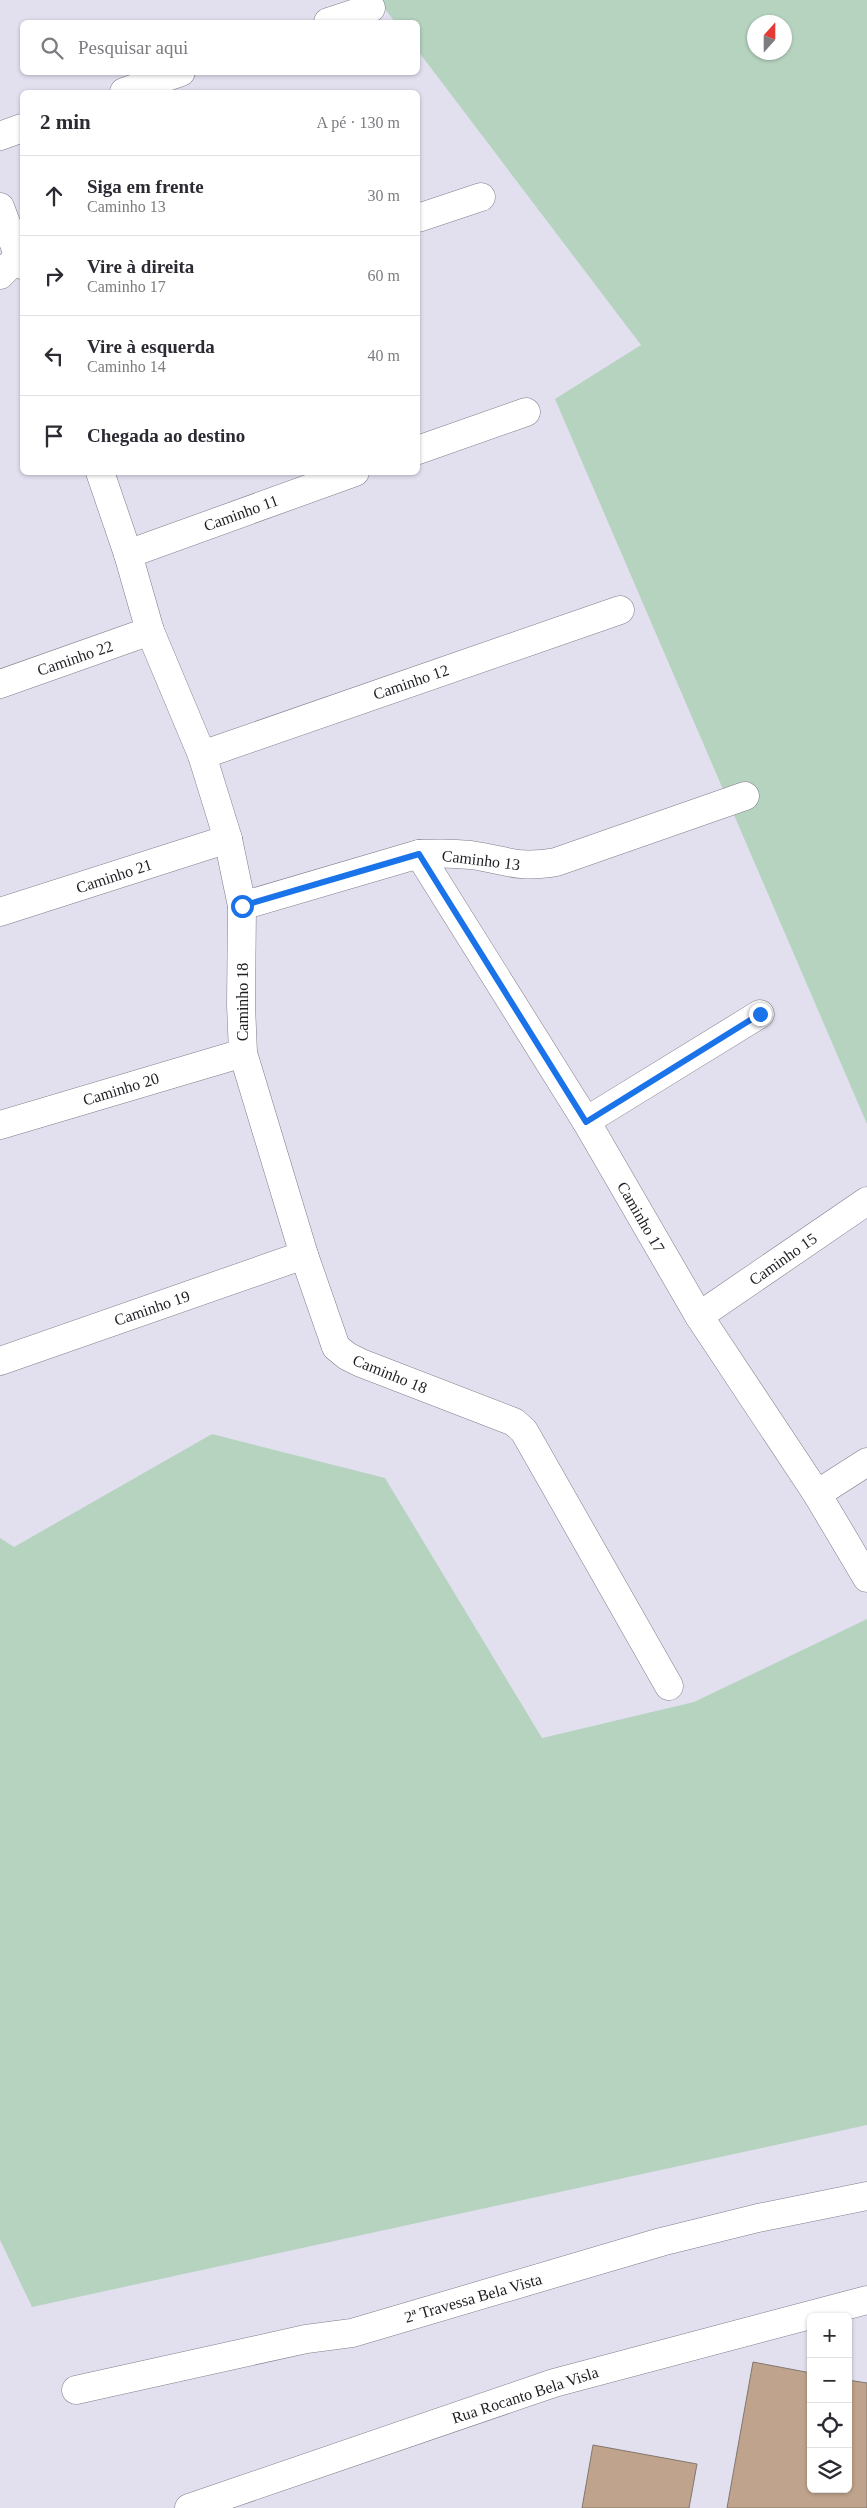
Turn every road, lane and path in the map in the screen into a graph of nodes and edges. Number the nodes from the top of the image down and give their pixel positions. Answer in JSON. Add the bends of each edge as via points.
{"nodes":[{"id":1,"x":371,"y":8,"type":"dead end"},
{"id":2,"x":334,"y":20,"type":"edge"},
{"id":3,"x":172,"y":75,"type":"edge"},
{"id":4,"x":130,"y":90,"type":"edge"},
{"id":5,"x":20,"y":129,"type":"edge"},
{"id":6,"x":0,"y":136,"type":"edge"},
{"id":7,"x":481,"y":197,"type":"dead end"},
{"id":8,"x":0,"y":207,"type":"edge"},
{"id":9,"x":420,"y":217,"type":"edge"},
{"id":10,"x":20,"y":258,"type":"edge"},
{"id":11,"x":20,"y":262,"type":"edge"},
{"id":12,"x":0,"y":275,"type":"edge"},
{"id":13,"x":526,"y":412,"type":"dead end"},
{"id":14,"x":420,"y":449,"type":"edge"},
{"id":15,"x":101,"y":475,"type":"edge"},
{"id":16,"x":347,"y":475,"type":"edge"},
{"id":17,"x":128,"y":554,"type":"junction"},
{"id":18,"x":620,"y":610,"type":"dead end"},
{"id":19,"x":150,"y":631,"type":"junction"},
{"id":20,"x":0,"y":684,"type":"edge"},
{"id":21,"x":202,"y":755,"type":"junction"},
{"id":22,"x":744,"y":796,"type":"dead end"},
{"id":23,"x":228,"y":839,"type":"junction"},
{"id":24,"x":419,"y":854,"type":"junction"},
{"id":25,"x":242,"y":906,"type":"junction"},
{"id":26,"x":0,"y":912,"type":"edge"},
{"id":27,"x":760,"y":1014,"type":"dead end"},
{"id":28,"x":242,"y":1053,"type":"junction"},
{"id":29,"x":586,"y":1122,"type":"junction"},
{"id":30,"x":0,"y":1124,"type":"edge"},
{"id":31,"x":867,"y":1201,"type":"edge"},
{"id":32,"x":304,"y":1256,"type":"junction"},
{"id":33,"x":699,"y":1316,"type":"junction"},
{"id":34,"x":0,"y":1361,"type":"edge"},
{"id":35,"x":867,"y":1462,"type":"edge"},
{"id":36,"x":817,"y":1494,"type":"junction"},
{"id":37,"x":867,"y":1578,"type":"edge"},
{"id":38,"x":669,"y":1686,"type":"dead end"},
{"id":39,"x":867,"y":2196,"type":"edge"},
{"id":40,"x":867,"y":2300,"type":"edge"},
{"id":41,"x":76,"y":2390,"type":"dead end"},
{"id":42,"x":188,"y":2508,"type":"edge"}],
"edges":[{"from":1,"to":2,"type":"street"},
{"from":3,"to":4,"type":"street"},
{"from":5,"to":6,"type":"street"},
{"from":7,"to":9,"type":"street"},
{"from":8,"to":10,"type":"street"},
{"from":11,"to":12,"type":"street"},
{"from":13,"to":14,"type":"street"},
{"from":15,"to":17,"type":"street","name":"Caminho 18"},
{"from":16,"to":17,"type":"street","name":"Caminho 11"},
{"from":17,"to":19,"type":"street","name":"Caminho 18"},
{"from":18,"to":21,"type":"street","name":"Caminho 12"},
{"from":19,"to":20,"type":"street","name":"Caminho 22"},
{"from":19,"to":21,"type":"street","name":"Caminho 18"},
{"from":21,"to":23,"type":"street","name":"Caminho 18"},
{"from":22,"to":24,"type":"street","name":"Caminho 13","via":[[589,851],[536,866],[516,866],[447,853]]},
{"from":23,"to":25,"type":"street","name":"Caminho 18"},
{"from":23,"to":26,"type":"street","name":"Caminho 21"},
{"from":24,"to":25,"type":"street","name":"Caminho 13"},
{"from":24,"to":29,"type":"street","name":"Caminho 17"},
{"from":25,"to":28,"type":"street","name":"Caminho 18"},
{"from":27,"to":29,"type":"street"},
{"from":28,"to":30,"type":"street","name":"Caminho 20"},
{"from":28,"to":32,"type":"street","name":"Caminho 18"},
{"from":29,"to":33,"type":"street","name":"Caminho 17"},
{"from":31,"to":33,"type":"street","name":"Caminho 15"},
{"from":32,"to":34,"type":"street","name":"Caminho 19"},
{"from":32,"to":38,"type":"street","name":"Caminho 18","via":[[336,1347],[346,1356],[514,1422],[524,1431]]},
{"from":33,"to":36,"type":"street","name":"Caminho 17"},
{"from":35,"to":36,"type":"street"},
{"from":36,"to":37,"type":"street","name":"Caminho 17"},
{"from":39,"to":41,"type":"street","name":"2ª Travessa Bela Vista","via":[[661,2242],[352,2333],[306,2339]]},
{"from":40,"to":42,"type":"street","name":"Rua Rocanto Bela Visla","via":[[554,2383]]}]}
